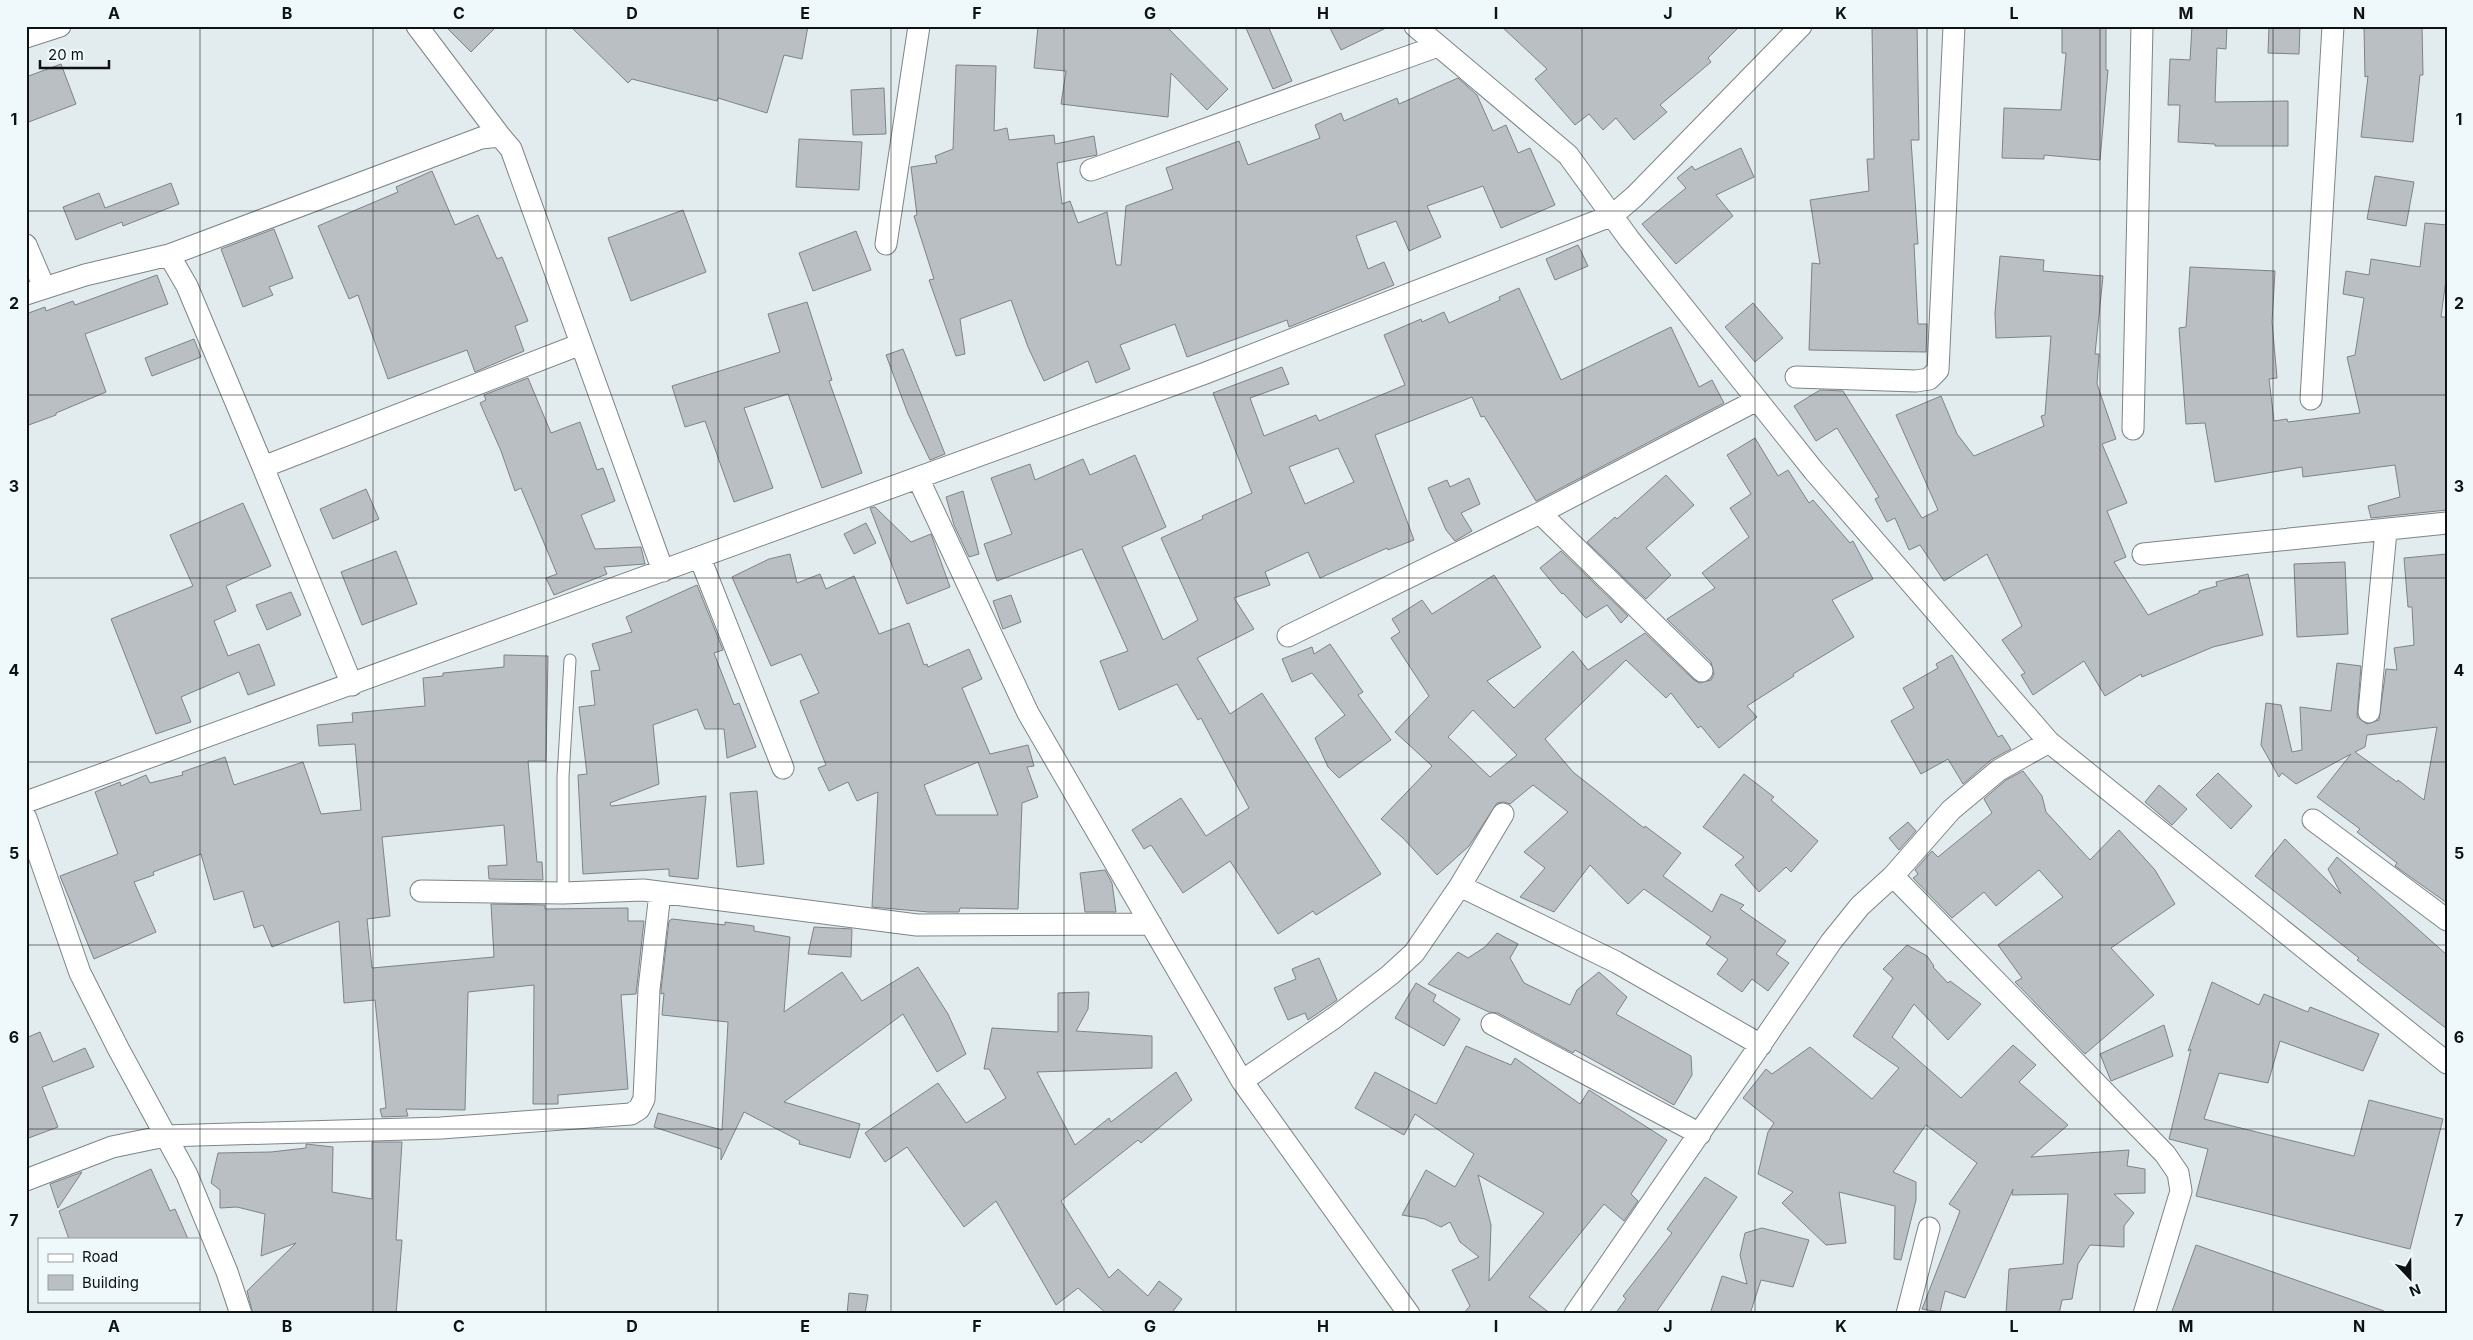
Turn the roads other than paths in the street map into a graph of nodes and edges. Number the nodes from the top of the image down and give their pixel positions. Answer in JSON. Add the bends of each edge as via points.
{"nodes":[{"id":1,"x":60,"y":26,"type":"edge"},
{"id":2,"x":417,"y":26,"type":"edge"},
{"id":3,"x":919,"y":26,"type":"edge"},
{"id":4,"x":1415,"y":26,"type":"edge"},
{"id":5,"x":1801,"y":26,"type":"edge"},
{"id":6,"x":1954,"y":26,"type":"edge"},
{"id":7,"x":2142,"y":26,"type":"edge"},
{"id":8,"x":2333,"y":26,"type":"edge"},
{"id":9,"x":26,"y":38,"type":"edge"},
{"id":10,"x":1438,"y":46,"type":"junction"},
{"id":11,"x":500,"y":136,"type":"junction"},
{"id":12,"x":1091,"y":170,"type":"dead end"},
{"id":13,"x":1613,"y":215,"type":"junction"},
{"id":14,"x":886,"y":244,"type":"dead end"},
{"id":15,"x":26,"y":245,"type":"edge"},
{"id":16,"x":169,"y":255,"type":"junction"},
{"id":17,"x":35,"y":291,"type":"edge"},
{"id":18,"x":581,"y":344,"type":"junction"},
{"id":19,"x":1796,"y":377,"type":"dead end"},
{"id":20,"x":2311,"y":399,"type":"dead end"},
{"id":21,"x":1757,"y":400,"type":"junction"},
{"id":22,"x":2133,"y":429,"type":"dead end"},
{"id":23,"x":263,"y":467,"type":"junction"},
{"id":24,"x":918,"y":478,"type":"junction"},
{"id":25,"x":1540,"y":513,"type":"junction"},
{"id":26,"x":2447,"y":524,"type":"edge"},
{"id":27,"x":2386,"y":531,"type":"junction"},
{"id":28,"x":2143,"y":554,"type":"dead end"},
{"id":29,"x":700,"y":558,"type":"junction"},
{"id":30,"x":663,"y":571,"type":"junction"},
{"id":31,"x":1288,"y":636,"type":"dead end"},
{"id":32,"x":570,"y":660,"type":"dead end"},
{"id":33,"x":1702,"y":671,"type":"dead end"},
{"id":34,"x":352,"y":685,"type":"junction"},
{"id":35,"x":2369,"y":712,"type":"dead end"},
{"id":36,"x":2049,"y":742,"type":"junction"},
{"id":37,"x":783,"y":768,"type":"dead end"},
{"id":38,"x":26,"y":802,"type":"edge"},
{"id":39,"x":1503,"y":814,"type":"dead end"},
{"id":40,"x":26,"y":818,"type":"edge"},
{"id":41,"x":2313,"y":820,"type":"dead end"},
{"id":42,"x":1893,"y":876,"type":"junction"},
{"id":43,"x":1460,"y":886,"type":"junction"},
{"id":44,"x":421,"y":891,"type":"dead end"},
{"id":45,"x":564,"y":893,"type":"junction"},
{"id":46,"x":660,"y":893,"type":"junction"},
{"id":47,"x":2447,"y":920,"type":"edge"},
{"id":48,"x":1152,"y":924,"type":"junction"},
{"id":49,"x":1492,"y":1024,"type":"dead end"},
{"id":50,"x":1760,"y":1045,"type":"junction"},
{"id":51,"x":2447,"y":1064,"type":"edge"},
{"id":52,"x":1242,"y":1081,"type":"junction"},
{"id":53,"x":1700,"y":1134,"type":"junction"},
{"id":54,"x":165,"y":1136,"type":"junction"},
{"id":55,"x":26,"y":1180,"type":"edge"},
{"id":56,"x":1929,"y":1228,"type":"dead end"},
{"id":57,"x":241,"y":1314,"type":"edge"},
{"id":58,"x":1409,"y":1314,"type":"edge"},
{"id":59,"x":1575,"y":1314,"type":"edge"},
{"id":60,"x":1907,"y":1314,"type":"edge"},
{"id":61,"x":2144,"y":1314,"type":"edge"}],
"edges":[{"from":1,"to":9,"type":"street"},
{"from":2,"to":11,"type":"street"},
{"from":3,"to":14,"type":"street"},
{"from":4,"to":10,"type":"street"},
{"from":5,"to":13,"type":"street"},
{"from":6,"to":19,"type":"street","via":[[1938,370],[1929,379],[1916,381]]},
{"from":7,"to":22,"type":"street"},
{"from":8,"to":20,"type":"street"},
{"from":10,"to":12,"type":"street"},
{"from":10,"to":13,"type":"street","via":[[1568,155]]},
{"from":11,"to":16,"type":"street","via":[[480,138]]},
{"from":11,"to":18,"type":"street","via":[[511,149]]},
{"from":13,"to":21,"type":"street"},
{"from":13,"to":24,"type":"street","via":[[1212,371]]},
{"from":15,"to":17,"type":"street"},
{"from":16,"to":17,"type":"street","via":[[140,260]]},
{"from":16,"to":23,"type":"street","via":[[187,286]]},
{"from":18,"to":23,"type":"street"},
{"from":18,"to":30,"type":"street"},
{"from":21,"to":25,"type":"street"},
{"from":21,"to":36,"type":"street","via":[[1814,471]]},
{"from":23,"to":34,"type":"street"},
{"from":24,"to":29,"type":"street"},
{"from":24,"to":48,"type":"street","via":[[1028,713]]},
{"from":25,"to":31,"type":"street"},
{"from":25,"to":33,"type":"street"},
{"from":26,"to":27,"type":"street"},
{"from":27,"to":28,"type":"street"},
{"from":27,"to":35,"type":"street"},
{"from":29,"to":30,"type":"street"},
{"from":29,"to":37,"type":"street"},
{"from":30,"to":34,"type":"street"},
{"from":32,"to":45,"type":"lane","via":[[563,776]]},
{"from":34,"to":38,"type":"street"},
{"from":36,"to":42,"type":"street","via":[[2000,770],[1951,810]]},
{"from":36,"to":51,"type":"street"},
{"from":39,"to":43,"type":"street"},
{"from":40,"to":54,"type":"street","via":[[80,973]]},
{"from":41,"to":47,"type":"street"},
{"from":42,"to":50,"type":"street","via":[[1860,906],[1830,942]]},
{"from":42,"to":61,"type":"street","via":[[2165,1154],[2178,1173],[2180,1191]]},
{"from":43,"to":50,"type":"street","via":[[1616,962]]},
{"from":43,"to":52,"type":"street","via":[[1414,953],[1390,975]]},
{"from":44,"to":45,"type":"street"},
{"from":45,"to":46,"type":"street","via":[[643,890]]},
{"from":46,"to":48,"type":"street","via":[[917,925]]},
{"from":46,"to":54,"type":"street","via":[[649,989],[644,1099],[639,1109],[631,1114],[441,1128]]},
{"from":48,"to":52,"type":"street"},
{"from":49,"to":53,"type":"street"},
{"from":50,"to":53,"type":"street"},
{"from":52,"to":58,"type":"street"},
{"from":53,"to":59,"type":"street"},
{"from":54,"to":55,"type":"street","via":[[112,1147]]},
{"from":54,"to":57,"type":"street","via":[[207,1220]]},
{"from":56,"to":60,"type":"street"}]}
